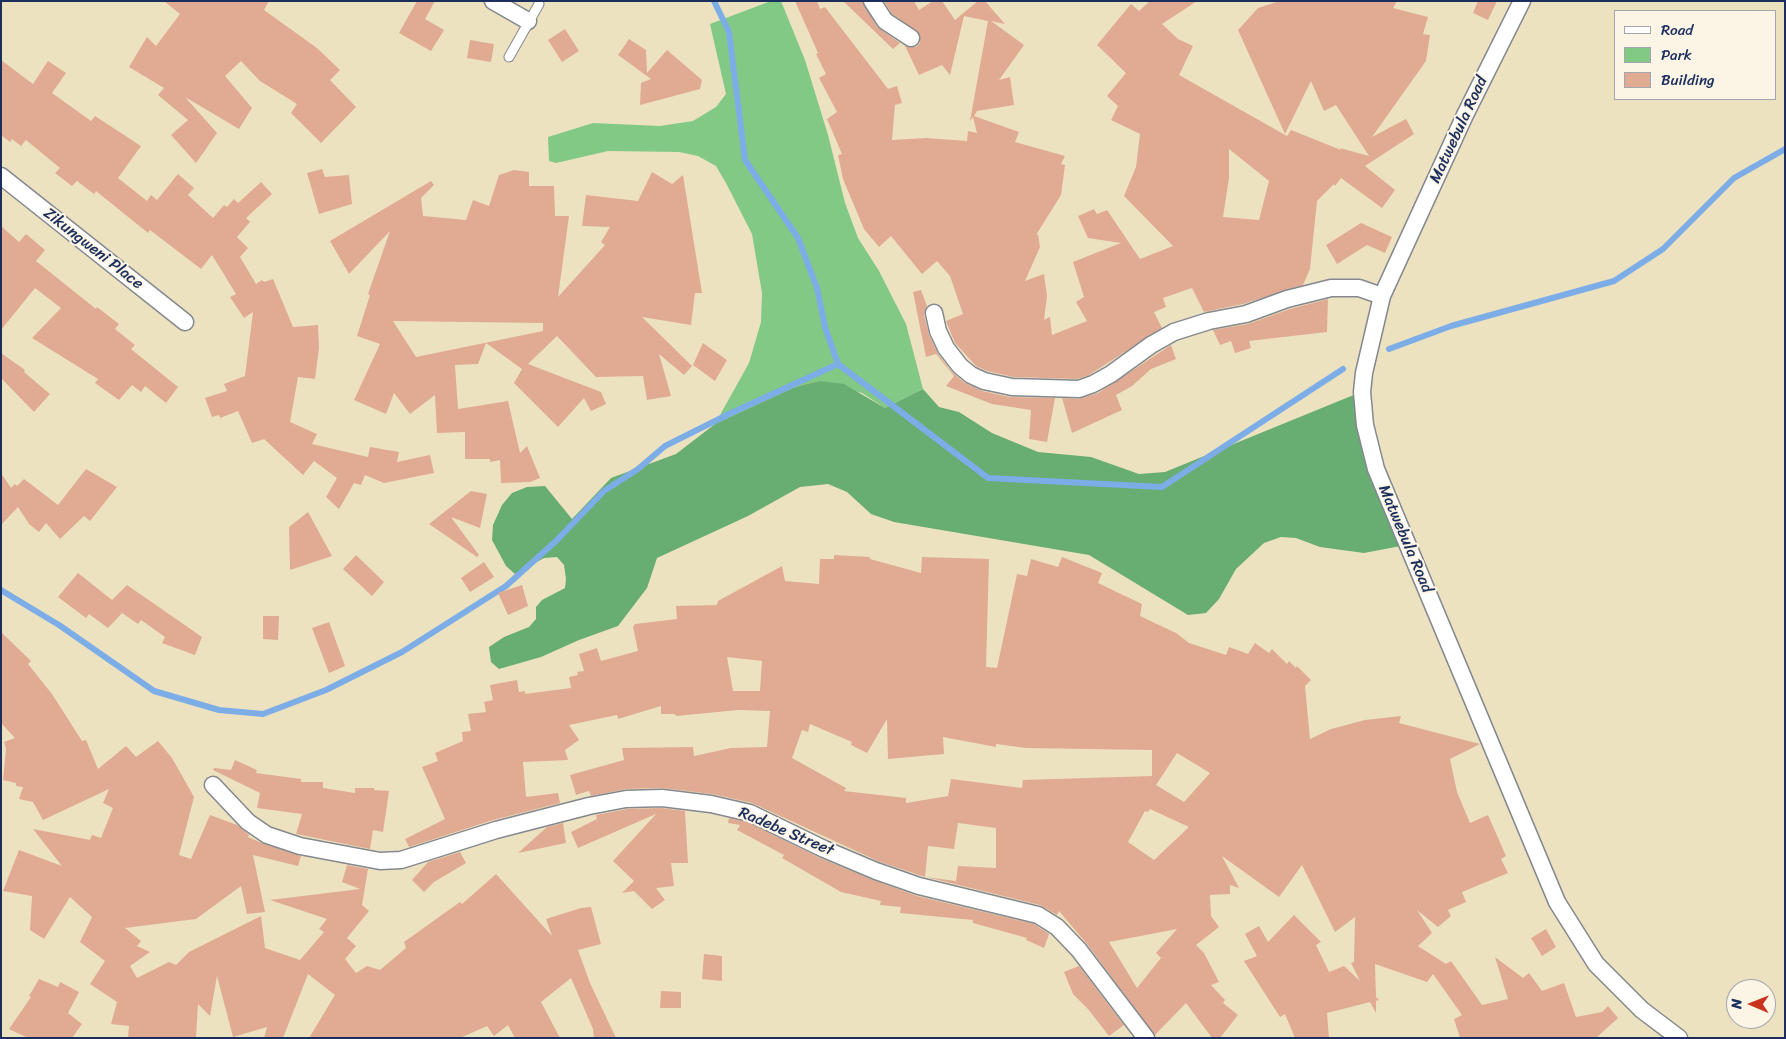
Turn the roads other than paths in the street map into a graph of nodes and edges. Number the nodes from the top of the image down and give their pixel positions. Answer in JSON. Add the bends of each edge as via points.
{"nodes":[{"id":1,"x":493,"y":1,"type":"edge"},
{"id":2,"x":872,"y":1,"type":"edge"},
{"id":3,"x":1522,"y":1,"type":"edge"},
{"id":4,"x":539,"y":4,"type":"dead end"},
{"id":5,"x":528,"y":21,"type":"junction"},
{"id":6,"x":911,"y":38,"type":"dead end"},
{"id":7,"x":509,"y":57,"type":"dead end"},
{"id":8,"x":1,"y":176,"type":"edge"},
{"id":9,"x":1382,"y":296,"type":"junction"},
{"id":10,"x":934,"y":313,"type":"dead end"},
{"id":11,"x":185,"y":322,"type":"dead end"},
{"id":12,"x":213,"y":785,"type":"dead end"},
{"id":13,"x":1146,"y":1038,"type":"edge"},
{"id":14,"x":1679,"y":1038,"type":"edge"}],
"edges":[{"from":1,"to":5,"type":"street"},
{"from":2,"to":6,"type":"street","via":[[885,21]]},
{"from":3,"to":9,"type":"street","name":"Matwebula Road"},
{"from":4,"to":5,"type":"lane"},
{"from":5,"to":7,"type":"lane"},
{"from":8,"to":11,"type":"street","name":"Zikungweni Place"},
{"from":9,"to":10,"type":"street","via":[[1359,288],[1331,288],[1174,332],[1111,374],[1079,389],[1012,387],[971,375],[946,348]]},
{"from":9,"to":14,"type":"street","name":"Matwebula Road","via":[[1362,392],[1364,425],[1376,469],[1557,902],[1596,964],[1642,1010]]},
{"from":12,"to":13,"type":"street","name":"Radebe Street","via":[[248,822],[267,835],[300,846],[380,861],[401,860],[515,825],[626,799],[662,798],[750,813],[824,849],[911,883],[1038,915],[1057,927],[1078,950]]}]}
